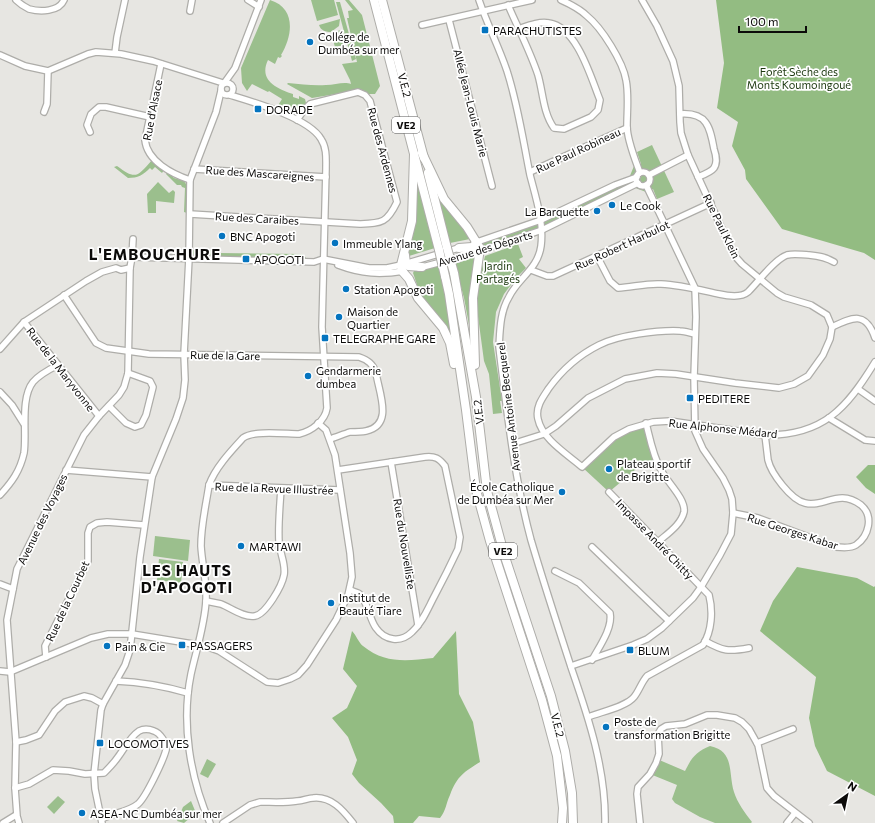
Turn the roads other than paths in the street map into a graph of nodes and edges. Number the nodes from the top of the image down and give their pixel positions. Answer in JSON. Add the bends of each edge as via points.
{"nodes":[{"id":1,"x":16,"y":0,"type":"edge"},
{"id":2,"x":64,"y":0,"type":"edge"},
{"id":3,"x":125,"y":0,"type":"edge"},
{"id":4,"x":192,"y":0,"type":"edge"},
{"id":5,"x":248,"y":0,"type":"edge"},
{"id":6,"x":261,"y":0,"type":"edge"},
{"id":7,"x":374,"y":0,"type":"edge"},
{"id":8,"x":382,"y":0,"type":"edge"},
{"id":9,"x":479,"y":0,"type":"edge"},
{"id":10,"x":532,"y":0,"type":"edge"},
{"id":11,"x":561,"y":0,"type":"edge"},
{"id":12,"x":642,"y":0,"type":"edge"},
{"id":13,"x":569,"y":2,"type":"edge"},
{"id":14,"x":508,"y":5,"type":"junction"},
{"id":15,"x":259,"y":7,"type":"junction"},
{"id":16,"x":190,"y":11,"type":"dead end"},
{"id":17,"x":482,"y":11,"type":"junction"},
{"id":18,"x":449,"y":20,"type":"junction"},
{"id":19,"x":422,"y":25,"type":"dead end"},
{"id":20,"x":518,"y":28,"type":"junction"},
{"id":21,"x":115,"y":53,"type":"junction"},
{"id":22,"x":0,"y":55,"type":"edge"},
{"id":23,"x":161,"y":64,"type":"junction"},
{"id":24,"x":235,"y":68,"type":"junction"},
{"id":25,"x":48,"y":71,"type":"junction"},
{"id":26,"x":223,"y":87,"type":"junction"},
{"id":27,"x":233,"y":87,"type":"junction"},
{"id":28,"x":229,"y":95,"type":"junction"},
{"id":29,"x":249,"y":100,"type":"junction"},
{"id":30,"x":44,"y":112,"type":"dead end"},
{"id":31,"x":216,"y":112,"type":"junction"},
{"id":32,"x":680,"y":114,"type":"junction"},
{"id":33,"x":150,"y":117,"type":"junction"},
{"id":34,"x":297,"y":120,"type":"junction"},
{"id":35,"x":627,"y":128,"type":"junction"},
{"id":36,"x":90,"y":132,"type":"dead end"},
{"id":37,"x":418,"y":153,"type":"junction"},
{"id":38,"x":688,"y":155,"type":"junction"},
{"id":39,"x":194,"y":169,"type":"junction"},
{"id":40,"x":530,"y":172,"type":"junction"},
{"id":41,"x":649,"y":175,"type":"junction"},
{"id":42,"x":326,"y":177,"type":"junction"},
{"id":43,"x":698,"y":177,"type":"junction"},
{"id":44,"x":638,"y":178,"type":"junction"},
{"id":45,"x":190,"y":180,"type":"junction"},
{"id":46,"x":646,"y":184,"type":"junction"},
{"id":47,"x":492,"y":186,"type":"dead end"},
{"id":48,"x":711,"y":203,"type":"junction"},
{"id":49,"x":190,"y":214,"type":"junction"},
{"id":50,"x":541,"y":220,"type":"junction"},
{"id":51,"x":324,"y":222,"type":"junction"},
{"id":52,"x":665,"y":224,"type":"junction"},
{"id":53,"x":542,"y":230,"type":"junction"},
{"id":54,"x":133,"y":239,"type":"dead end"},
{"id":55,"x":478,"y":247,"type":"junction"},
{"id":56,"x":459,"y":248,"type":"joint"},
{"id":57,"x":443,"y":249,"type":"junction"},
{"id":58,"x":597,"y":256,"type":"junction"},
{"id":59,"x":132,"y":257,"type":"junction"},
{"id":60,"x":189,"y":258,"type":"junction"},
{"id":61,"x":458,"y":258,"type":"joint"},
{"id":62,"x":323,"y":259,"type":"junction"},
{"id":63,"x":834,"y":262,"type":"dead end"},
{"id":64,"x":420,"y":263,"type":"junction"},
{"id":65,"x":405,"y":267,"type":"junction"},
{"id":66,"x":130,"y":268,"type":"junction"},
{"id":67,"x":531,"y":270,"type":"junction"},
{"id":68,"x":761,"y":279,"type":"junction"},
{"id":69,"x":695,"y":288,"type":"junction"},
{"id":70,"x":64,"y":296,"type":"junction"},
{"id":71,"x":24,"y":322,"type":"junction"},
{"id":72,"x":832,"y":326,"type":"junction"},
{"id":73,"x":695,"y":334,"type":"junction"},
{"id":74,"x":875,"y":338,"type":"edge"},
{"id":75,"x":0,"y":349,"type":"edge"},
{"id":76,"x":128,"y":352,"type":"junction"},
{"id":77,"x":184,"y":354,"type":"junction"},
{"id":78,"x":323,"y":357,"type":"junction"},
{"id":79,"x":875,"y":362,"type":"edge"},
{"id":80,"x":58,"y":365,"type":"junction"},
{"id":81,"x":128,"y":373,"type":"junction"},
{"id":82,"x":694,"y":377,"type":"junction"},
{"id":83,"x":858,"y":389,"type":"junction"},
{"id":84,"x":0,"y":392,"type":"edge"},
{"id":85,"x":476,"y":397,"type":"junction"},
{"id":86,"x":875,"y":401,"type":"edge"},
{"id":87,"x":109,"y":406,"type":"junction"},
{"id":88,"x":466,"y":410,"type":"junction"},
{"id":89,"x":98,"y":416,"type":"junction"},
{"id":90,"x":829,"y":418,"type":"junction"},
{"id":91,"x":646,"y":423,"type":"junction"},
{"id":92,"x":24,"y":424,"type":"junction"},
{"id":93,"x":318,"y":424,"type":"junction"},
{"id":94,"x":694,"y":424,"type":"junction"},
{"id":95,"x":544,"y":434,"type":"junction"},
{"id":96,"x":766,"y":435,"type":"junction"},
{"id":97,"x":330,"y":439,"type":"junction"},
{"id":98,"x":875,"y":441,"type":"edge"},
{"id":99,"x":512,"y":444,"type":"junction"},
{"id":100,"x":392,"y":462,"type":"junction"},
{"id":101,"x":66,"y":470,"type":"junction"},
{"id":102,"x":338,"y":470,"type":"junction"},
{"id":103,"x":152,"y":477,"type":"junction"},
{"id":104,"x":209,"y":485,"type":"junction"},
{"id":105,"x":281,"y":488,"type":"junction"},
{"id":106,"x":340,"y":490,"type":"junction"},
{"id":107,"x":609,"y":492,"type":"dead end"},
{"id":108,"x":0,"y":495,"type":"edge"},
{"id":109,"x":733,"y":513,"type":"junction"},
{"id":110,"x":144,"y":525,"type":"junction"},
{"id":111,"x":658,"y":542,"type":"junction"},
{"id":112,"x":592,"y":547,"type":"dead end"},
{"id":113,"x":555,"y":571,"type":"dead end"},
{"id":114,"x":0,"y":584,"type":"edge"},
{"id":115,"x":702,"y":587,"type":"junction"},
{"id":116,"x":13,"y":589,"type":"junction"},
{"id":117,"x":350,"y":590,"type":"junction"},
{"id":118,"x":206,"y":601,"type":"junction"},
{"id":119,"x":669,"y":621,"type":"junction"},
{"id":120,"x":418,"y":625,"type":"junction"},
{"id":121,"x":132,"y":634,"type":"junction"},
{"id":122,"x":706,"y":640,"type":"junction"},
{"id":123,"x":198,"y":645,"type":"junction"},
{"id":124,"x":749,"y":648,"type":"dead end"},
{"id":125,"x":46,"y":657,"type":"junction"},
{"id":126,"x":592,"y":660,"type":"junction"},
{"id":127,"x":571,"y":666,"type":"junction"},
{"id":128,"x":0,"y":671,"type":"edge"},
{"id":129,"x":10,"y":672,"type":"junction"},
{"id":130,"x":116,"y":681,"type":"junction"},
{"id":131,"x":188,"y":693,"type":"junction"},
{"id":132,"x":103,"y":704,"type":"junction"},
{"id":133,"x":588,"y":717,"type":"junction"},
{"id":134,"x":793,"y":729,"type":"dead end"},
{"id":135,"x":16,"y":742,"type":"junction"},
{"id":136,"x":757,"y":743,"type":"junction"},
{"id":137,"x":94,"y":774,"type":"junction"},
{"id":138,"x":14,"y":788,"type":"junction"},
{"id":139,"x":795,"y":813,"type":"junction"},
{"id":140,"x":16,"y":815,"type":"junction"},
{"id":141,"x":102,"y":821,"type":"edge"},
{"id":142,"x":351,"y":822,"type":"edge"},
{"id":143,"x":3,"y":823,"type":"edge"},
{"id":144,"x":19,"y":823,"type":"edge"},
{"id":145,"x":210,"y":823,"type":"edge"},
{"id":146,"x":223,"y":823,"type":"edge"},
{"id":147,"x":562,"y":823,"type":"edge"},
{"id":148,"x":573,"y":823,"type":"edge"},
{"id":149,"x":605,"y":823,"type":"edge"},
{"id":150,"x":640,"y":823,"type":"edge"},
{"id":151,"x":786,"y":823,"type":"edge"},
{"id":152,"x":809,"y":823,"type":"edge"}],
"edges":[{"from":1,"to":2,"type":"street","via":[[28,9],[42,11],[55,9]]},
{"from":3,"to":21,"type":"street"},
{"from":4,"to":16,"type":"street"},
{"from":5,"to":15,"type":"street"},
{"from":6,"to":15,"type":"street"},
{"from":7,"to":37,"type":"highway","name":"V.E.2","number":"VE2"},
{"from":8,"to":37,"type":"highway","name":"V.E.2","number":"VE2"},
{"from":9,"to":17,"type":"street","name":"Avenue Antoine Becquerel"},
{"from":10,"to":14,"type":"street"},
{"from":11,"to":13,"type":"street"},
{"from":12,"to":32,"type":"street","name":"Rue Paul Klein","via":[[673,61],[679,86]]},
{"from":13,"to":35,"type":"street","via":[[586,14],[599,28],[624,71],[628,88]]},
{"from":14,"to":17,"type":"street"},
{"from":14,"to":20,"type":"street"},
{"from":15,"to":24,"type":"street"},
{"from":17,"to":18,"type":"street"},
{"from":17,"to":40,"type":"street","name":"Avenue Antoine Becquerel","via":[[512,87]]},
{"from":18,"to":19,"type":"street"},
{"from":18,"to":47,"type":"street","name":"Allée Jean-Louis Marie"},
{"from":20,"to":20,"type":"street","via":[[538,75],[549,121],[554,128],[564,129],[591,117],[598,110],[600,100],[573,39],[558,26],[548,22]]},
{"from":21,"to":23,"type":"street"},
{"from":21,"to":25,"type":"street","via":[[88,54]]},
{"from":22,"to":25,"type":"street","via":[[25,66]]},
{"from":23,"to":26,"type":"street"},
{"from":23,"to":33,"type":"street","name":"Rue d'Alsace"},
{"from":24,"to":26,"type":"street"},
{"from":24,"to":27,"type":"street"},
{"from":25,"to":30,"type":"street"},
{"from":26,"to":27,"type":"street","via":[[230,83]]},
{"from":26,"to":28,"type":"street","via":[[224,94]]},
{"from":26,"to":31,"type":"street"},
{"from":27,"to":28,"type":"street","via":[[233,92]]},
{"from":27,"to":29,"type":"street"},
{"from":28,"to":29,"type":"street"},
{"from":28,"to":31,"type":"street"},
{"from":29,"to":34,"type":"street"},
{"from":31,"to":39,"type":"street"},
{"from":32,"to":38,"type":"street","name":"Rue Paul Klein","via":[[681,133]]},
{"from":32,"to":43,"type":"street","via":[[691,114],[706,121],[709,126],[716,164],[713,170]]},
{"from":33,"to":36,"type":"street","via":[[99,107],[91,114],[87,125]]},
{"from":33,"to":45,"type":"street","name":"Rue d'Alsace","via":[[146,147],[167,170]]},
{"from":34,"to":42,"type":"street","via":[[314,130],[321,139],[326,150]]},
{"from":34,"to":51,"type":"street","name":"Rue des Ardennes","via":[[310,104],[358,92],[365,95],[370,101],[397,202],[390,216],[377,223]]},
{"from":35,"to":40,"type":"street","name":"Rue Paul Robineau"},
{"from":35,"to":44,"type":"street"},
{"from":37,"to":55,"type":"highway","via":[[444,199]]},
{"from":37,"to":57,"type":"highway","name":"V.E.2","number":"VE2"},
{"from":37,"to":65,"type":"highway"},
{"from":38,"to":41,"type":"street"},
{"from":38,"to":43,"type":"street","name":"Rue Paul Klein"},
{"from":39,"to":42,"type":"street","name":"Rue des Mascareignes"},
{"from":39,"to":45,"type":"street"},
{"from":40,"to":50,"type":"street","name":"Avenue Antoine Becquerel"},
{"from":41,"to":44,"type":"street","via":[[644,172]]},
{"from":41,"to":46,"type":"street","via":[[650,179]]},
{"from":42,"to":51,"type":"street"},
{"from":43,"to":48,"type":"street","name":"Rue Paul Klein"},
{"from":44,"to":46,"type":"street","via":[[642,185]]},
{"from":44,"to":50,"type":"street","name":"Avenue des Départs","via":[[615,185]]},
{"from":44,"to":53,"type":"street","name":"Avenue des Départs"},
{"from":45,"to":49,"type":"street"},
{"from":46,"to":52,"type":"street"},
{"from":48,"to":52,"type":"street","name":"Rue Robert Harbulot"},
{"from":48,"to":68,"type":"street","name":"Rue Paul Klein","via":[[734,255]]},
{"from":49,"to":51,"type":"street","name":"Rue des Caraibes"},
{"from":49,"to":60,"type":"street"},
{"from":50,"to":53,"type":"street","name":"Avenue Antoine Becquerel"},
{"from":50,"to":55,"type":"street","name":"Avenue des Départs"},
{"from":51,"to":62,"type":"street"},
{"from":52,"to":58,"type":"street","name":"Rue Robert Harbulot"},
{"from":52,"to":69,"type":"street"},
{"from":53,"to":55,"type":"street","name":"Avenue des Départs"},
{"from":53,"to":67,"type":"street","name":"Avenue Antoine Becquerel","via":[[541,247]]},
{"from":54,"to":59,"type":"street","name":"Avenue des Voyages"},
{"from":55,"to":56,"type":"highway"},
{"from":55,"to":61,"type":"highway"},
{"from":55,"to":85,"type":"highway","via":[[472,298]]},
{"from":56,"to":64,"type":"street","name":"Avenue des Départs"},
{"from":57,"to":85,"type":"highway","name":"V.E.2","number":"VE2","bridge":true,"via":[[454,273]]},
{"from":57,"to":88,"type":"highway","name":"V.E.2","number":"VE2","bridge":true},
{"from":58,"to":67,"type":"street","name":"Rue Robert Harbulot","via":[[553,276]]},
{"from":58,"to":69,"type":"street","via":[[610,281],[618,288],[643,284]]},
{"from":59,"to":60,"type":"street"},
{"from":59,"to":66,"type":"street","name":"Avenue des Voyages"},
{"from":60,"to":62,"type":"street","via":[[314,262]]},
{"from":60,"to":77,"type":"street"},
{"from":61,"to":64,"type":"street","name":"Avenue des Départs"},
{"from":62,"to":65,"type":"street","via":[[369,268]]},
{"from":62,"to":78,"type":"street"},
{"from":63,"to":68,"type":"street","via":[[816,256],[786,255],[773,264]]},
{"from":64,"to":65,"type":"highway"},
{"from":65,"to":88,"type":"highway","via":[[418,298],[443,328],[450,343]]},
{"from":66,"to":70,"type":"street","via":[[102,272]]},
{"from":66,"to":76,"type":"street","name":"Avenue des Voyages"},
{"from":67,"to":99,"type":"street","name":"Avenue Antoine Becquerel","via":[[509,295],[500,326],[499,347]]},
{"from":68,"to":69,"type":"street","via":[[744,296],[725,295]]},
{"from":68,"to":72,"type":"street","name":"Rue Paul Klein","via":[[769,288],[784,297],[811,305],[823,312]]},
{"from":69,"to":73,"type":"street"},
{"from":70,"to":71,"type":"street"},
{"from":70,"to":76,"type":"street","name":"Rue de la Gare","via":[[96,343],[106,348]]},
{"from":71,"to":75,"type":"street"},
{"from":71,"to":80,"type":"street","name":"Rue de la Maryvonne"},
{"from":72,"to":74,"type":"street","via":[[848,319],[862,319],[870,325]]},
{"from":72,"to":82,"type":"street","via":[[830,339],[818,362],[808,376],[794,384],[773,388]]},
{"from":73,"to":82,"type":"street"},
{"from":73,"to":95,"type":"street","via":[[680,331],[623,337],[601,344],[580,356],[562,372],[541,400],[537,413]]},
{"from":76,"to":77,"type":"street","name":"Rue de la Gare"},
{"from":76,"to":81,"type":"street","name":"Avenue des Voyages"},
{"from":77,"to":78,"type":"street","name":"Rue de la Gare"},
{"from":77,"to":103,"type":"street","via":[[183,398]]},
{"from":78,"to":93,"type":"street","via":[[327,408]]},
{"from":78,"to":97,"type":"street","name":"Rue de la Gare","via":[[359,357],[368,361],[374,368],[383,411],[381,422],[373,429],[350,432]]},
{"from":79,"to":83,"type":"street","name":"Rue Alphonse Médard"},
{"from":80,"to":89,"type":"street","name":"Rue de la Maryvonne"},
{"from":80,"to":92,"type":"street","via":[[32,383],[27,396]]},
{"from":81,"to":87,"type":"street","name":"Avenue des Voyages","via":[[124,387]]},
{"from":81,"to":87,"type":"street","via":[[150,381],[153,387],[146,415],[140,425],[135,427],[126,423]]},
{"from":82,"to":94,"type":"street"},
{"from":82,"to":95,"type":"street","via":[[657,373],[625,379],[588,398]]},
{"from":83,"to":86,"type":"street"},
{"from":83,"to":90,"type":"street","name":"Rue Alphonse Médard","via":[[843,408]]},
{"from":84,"to":92,"type":"street"},
{"from":85,"to":148,"type":"highway","name":"V.E.2","number":"VE2","via":[[487,491],[505,557],[551,696],[565,751],[572,793]]},
{"from":87,"to":89,"type":"street","name":"Avenue des Voyages"},
{"from":88,"to":147,"type":"highway","name":"V.E.2","number":"VE2","via":[[478,497],[557,756],[563,808]]},
{"from":89,"to":101,"type":"street","name":"Avenue des Voyages","via":[[84,435]]},
{"from":90,"to":96,"type":"street","name":"Rue Alphonse Médard","via":[[797,432]]},
{"from":90,"to":98,"type":"street","via":[[865,440]]},
{"from":91,"to":94,"type":"street","name":"Rue Alphonse Médard","via":[[670,421]]},
{"from":91,"to":95,"type":"street","name":"Rue Alphonse Médard","via":[[629,428],[614,437],[582,467]]},
{"from":91,"to":111,"type":"street","via":[[655,459],[684,507],[679,523]]},
{"from":92,"to":108,"type":"street","via":[[24,453],[19,469],[13,481]]},
{"from":93,"to":97,"type":"street","via":[[326,430]]},
{"from":93,"to":104,"type":"street","via":[[299,434],[247,435],[217,469]]},
{"from":94,"to":96,"type":"street","name":"Rue Alphonse Médard"},
{"from":94,"to":109,"type":"street","via":[[703,449],[729,490]]},
{"from":95,"to":99,"type":"street"},
{"from":96,"to":109,"type":"street","name":"Rue Georges Kabar","via":[[768,460],[779,480],[795,498],[805,503],[841,498],[852,500],[862,506],[868,515],[865,537],[855,546],[835,547],[758,518]]},
{"from":97,"to":102,"type":"street"},
{"from":99,"to":127,"type":"street","name":"Avenue Antoine Becquerel","via":[[517,481],[531,540]]},
{"from":100,"to":102,"type":"street"},
{"from":100,"to":120,"type":"street","name":"Rue du Nouvelliste"},
{"from":100,"to":120,"type":"street","via":[[431,456],[440,459],[445,466],[460,537],[458,549]]},
{"from":101,"to":103,"type":"street"},
{"from":101,"to":116,"type":"street","name":"Avenue des Voyages","via":[[17,569]]},
{"from":102,"to":106,"type":"street"},
{"from":103,"to":110,"type":"street"},
{"from":104,"to":105,"type":"street","name":"Rue de la Revue Illustrée"},
{"from":104,"to":118,"type":"street","via":[[201,544]]},
{"from":105,"to":106,"type":"street","name":"Rue de la Revue Illustrée"},
{"from":105,"to":118,"type":"street","via":[[279,543],[285,568],[283,582],[267,608],[261,614],[248,616]]},
{"from":106,"to":117,"type":"street","via":[[351,559]]},
{"from":107,"to":111,"type":"street","name":"Impasse André Chitty"},
{"from":109,"to":115,"type":"street","via":[[731,534]]},
{"from":110,"to":121,"type":"street"},
{"from":110,"to":125,"type":"street","name":"Rue de la Courbet","via":[[107,522],[90,527],[88,561],[45,646]]},
{"from":111,"to":115,"type":"street","name":"Impasse André Chitty"},
{"from":112,"to":119,"type":"street"},
{"from":113,"to":126,"type":"street","via":[[579,583],[610,613],[607,630]]},
{"from":114,"to":116,"type":"street"},
{"from":115,"to":119,"type":"street"},
{"from":115,"to":122,"type":"street","name":"Impasse André Chitty","via":[[709,595],[711,604]]},
{"from":116,"to":129,"type":"street","name":"Avenue des Voyages","via":[[7,620]]},
{"from":117,"to":120,"type":"street","via":[[359,593],[365,600],[375,627],[382,636],[395,640],[402,639]]},
{"from":117,"to":123,"type":"street","via":[[336,620],[307,665],[290,679],[278,683],[267,682],[219,651]]},
{"from":118,"to":123,"type":"street"},
{"from":119,"to":126,"type":"street","via":[[640,642]]},
{"from":121,"to":123,"type":"street"},
{"from":121,"to":125,"type":"street","via":[[108,634],[91,638]]},
{"from":121,"to":130,"type":"street","via":[[125,665]]},
{"from":122,"to":124,"type":"street","via":[[719,649],[734,651]]},
{"from":122,"to":133,"type":"street","via":[[695,650],[648,676],[633,699]]},
{"from":123,"to":131,"type":"street"},
{"from":125,"to":129,"type":"street"},
{"from":126,"to":127,"type":"street"},
{"from":127,"to":133,"type":"street","name":"Avenue Antoine Becquerel"},
{"from":128,"to":129,"type":"street"},
{"from":129,"to":135,"type":"street","name":"Avenue des Voyages"},
{"from":130,"to":131,"type":"street","via":[[160,686]]},
{"from":130,"to":132,"type":"street"},
{"from":131,"to":145,"type":"street","via":[[186,712],[191,764]]},
{"from":132,"to":135,"type":"street","via":[[84,696],[65,702],[55,711],[39,735]]},
{"from":132,"to":137,"type":"street"},
{"from":133,"to":149,"type":"street","name":"Avenue Antoine Becquerel","via":[[602,778]]},
{"from":134,"to":136,"type":"street"},
{"from":135,"to":138,"type":"street","name":"Avenue des Voyages"},
{"from":136,"to":139,"type":"street","via":[[767,788]]},
{"from":136,"to":150,"type":"street","via":[[743,723],[727,716],[707,715],[685,724],[661,728],[658,734],[659,754],[656,763],[638,787],[636,794]]},
{"from":137,"to":138,"type":"street","via":[[53,770],[29,784]]},
{"from":137,"to":141,"type":"street"},
{"from":137,"to":141,"type":"street","via":[[104,773],[133,736],[140,731],[154,731],[165,742],[166,749],[159,767],[138,804],[129,810],[108,815]]},
{"from":138,"to":140,"type":"street","name":"Avenue des Voyages"},
{"from":139,"to":151,"type":"street"},
{"from":139,"to":152,"type":"street"},
{"from":140,"to":143,"type":"street"},
{"from":140,"to":144,"type":"street","name":"Avenue des Voyages"},
{"from":142,"to":146,"type":"street","via":[[344,811],[335,804],[328,800],[313,798],[255,803]]}]}
